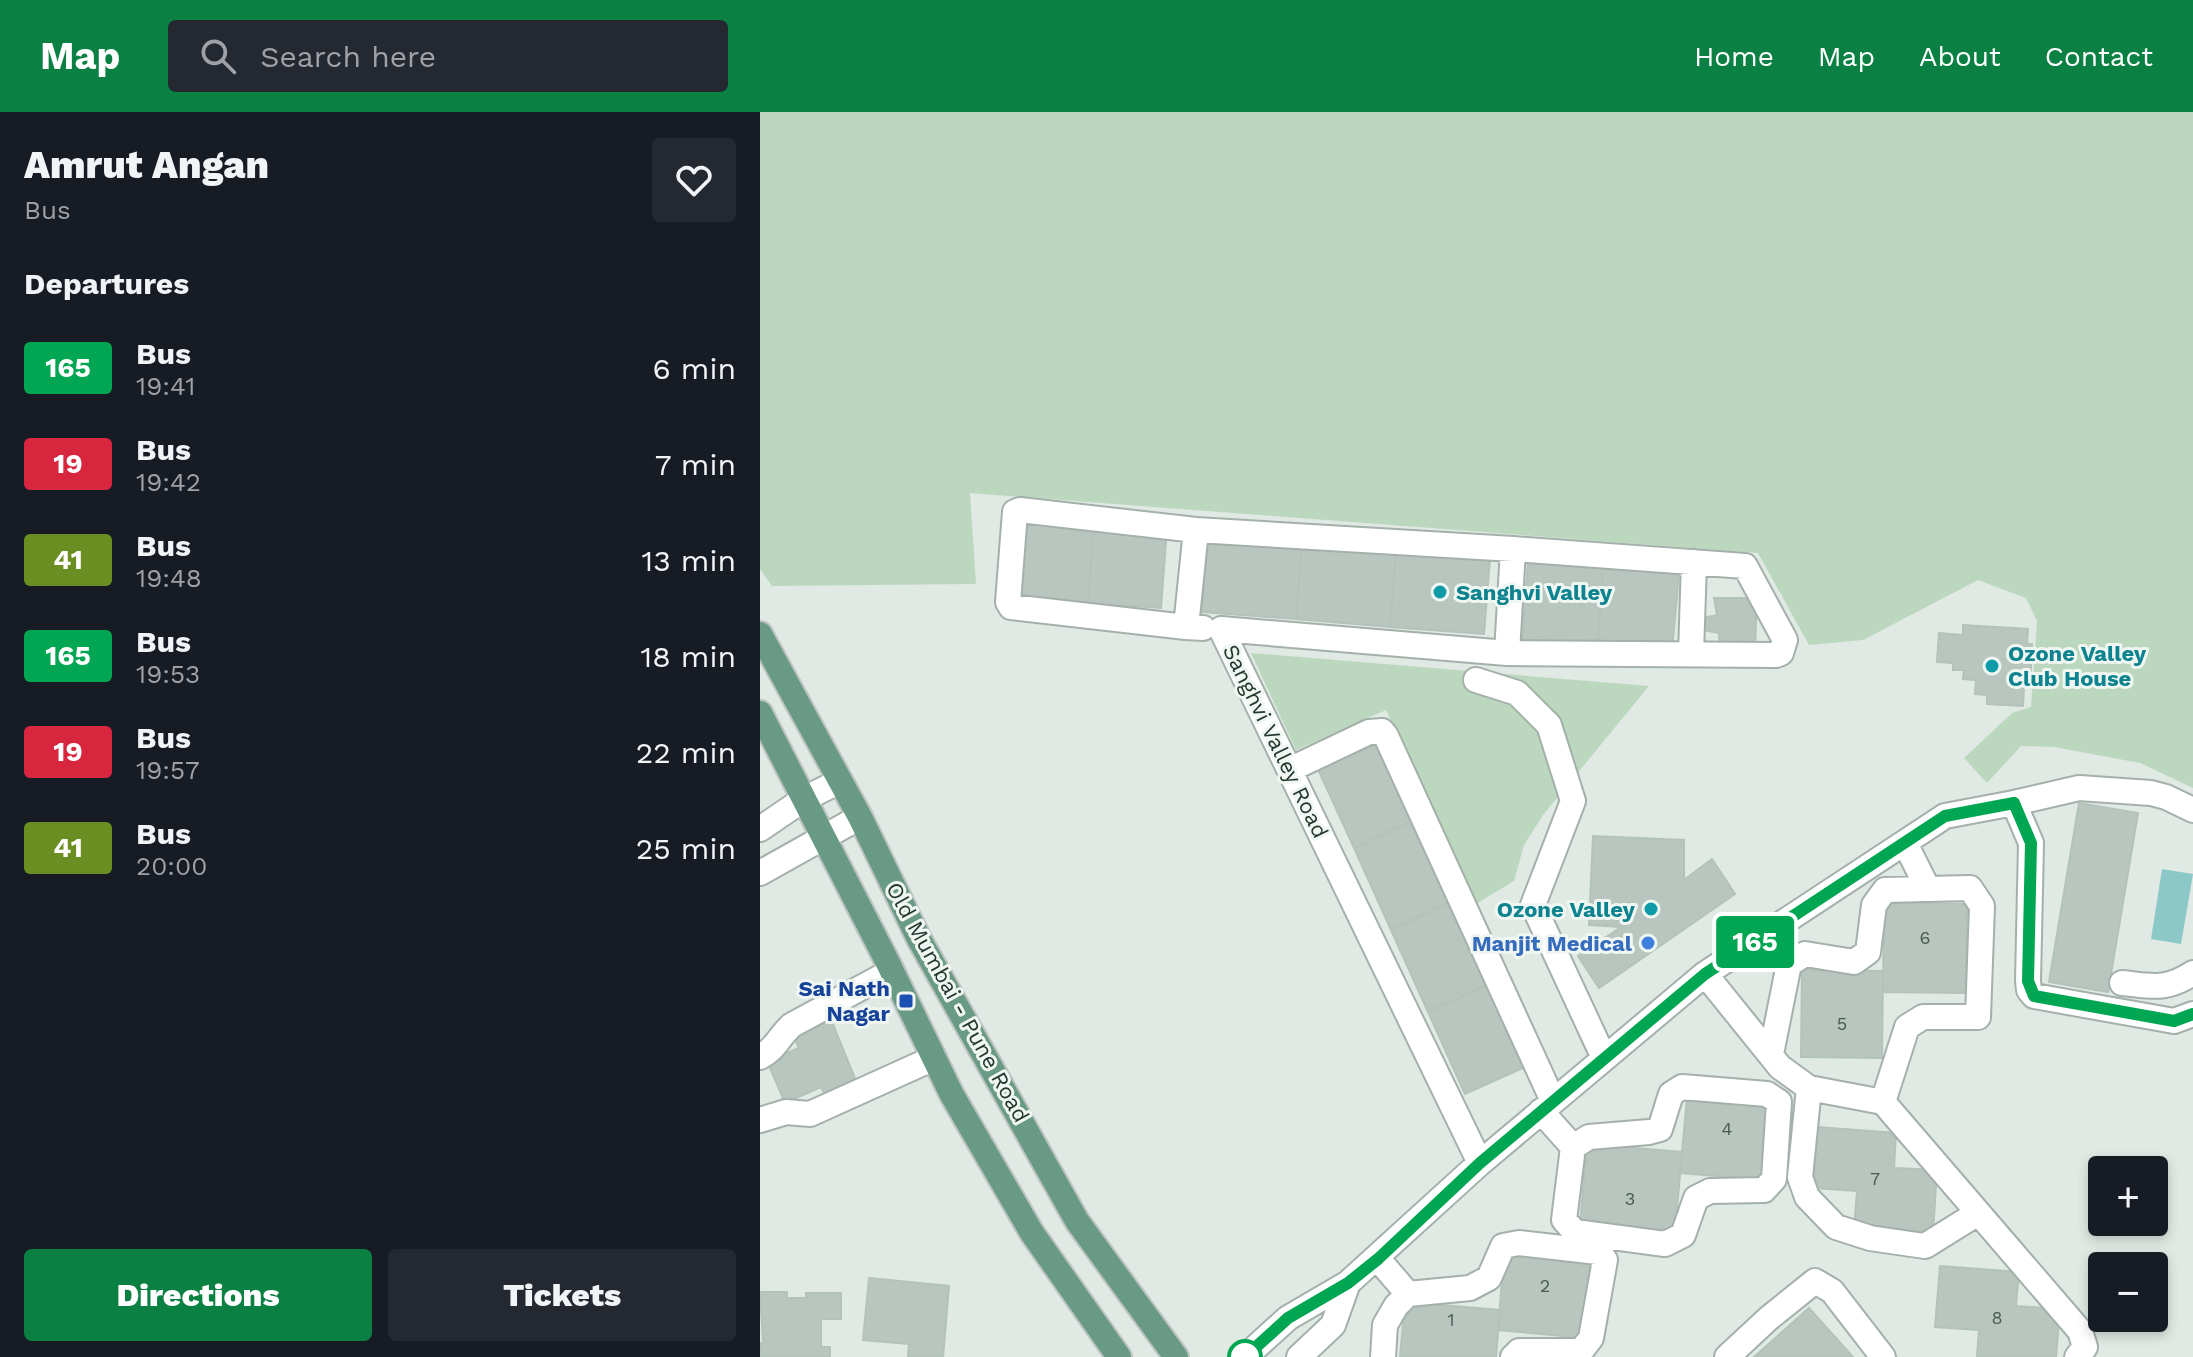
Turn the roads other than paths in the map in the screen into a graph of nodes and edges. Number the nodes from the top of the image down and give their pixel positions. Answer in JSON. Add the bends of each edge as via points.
{"nodes":[{"id":1,"x":1196,"y":530,"type":"junction"},
{"id":2,"x":1513,"y":549,"type":"junction"},
{"id":3,"x":1694,"y":562,"type":"junction"},
{"id":4,"x":1186,"y":627,"type":"junction"},
{"id":5,"x":1221,"y":629,"type":"junction"},
{"id":6,"x":760,"y":634,"type":"edge"},
{"id":7,"x":1507,"y":653,"type":"junction"},
{"id":8,"x":1691,"y":654,"type":"junction"},
{"id":9,"x":1476,"y":680,"type":"dead end"},
{"id":10,"x":760,"y":713,"type":"edge"},
{"id":11,"x":1291,"y":769,"type":"junction"},
{"id":12,"x":840,"y":781,"type":"junction"},
{"id":13,"x":804,"y":799,"type":"junction"},
{"id":14,"x":2014,"y":803,"type":"junction"},
{"id":15,"x":2193,"y":810,"type":"edge"},
{"id":16,"x":860,"y":817,"type":"junction"},
{"id":17,"x":760,"y":829,"type":"edge"},
{"id":18,"x":823,"y":839,"type":"junction"},
{"id":19,"x":1905,"y":843,"type":"junction"},
{"id":20,"x":760,"y":873,"type":"edge"},
{"id":21,"x":1928,"y":889,"type":"junction"},
{"id":22,"x":892,"y":971,"type":"junction"},
{"id":23,"x":2193,"y":973,"type":"edge"},
{"id":24,"x":1705,"y":974,"type":"junction"},
{"id":25,"x":2122,"y":983,"type":"dead end"},
{"id":26,"x":2193,"y":1014,"type":"edge"},
{"id":27,"x":1771,"y":1054,"type":"junction"},
{"id":28,"x":760,"y":1057,"type":"edge"},
{"id":29,"x":934,"y":1058,"type":"junction"},
{"id":30,"x":1604,"y":1058,"type":"junction"},
{"id":31,"x":1809,"y":1088,"type":"junction"},
{"id":32,"x":1883,"y":1102,"type":"junction"},
{"id":33,"x":1547,"y":1106,"type":"junction"},
{"id":34,"x":760,"y":1120,"type":"edge"},
{"id":35,"x":1573,"y":1147,"type":"junction"},
{"id":36,"x":1480,"y":1163,"type":"junction"},
{"id":37,"x":1978,"y":1213,"type":"junction"},
{"id":38,"x":1378,"y":1259,"type":"junction"},
{"id":39,"x":1348,"y":1283,"type":"junction"},
{"id":40,"x":1408,"y":1294,"type":"junction"},
{"id":41,"x":1173,"y":1356,"type":"edge"},
{"id":42,"x":1119,"y":1357,"type":"edge"},
{"id":43,"x":1245,"y":1357,"type":"edge"},
{"id":44,"x":1299,"y":1357,"type":"edge"},
{"id":45,"x":1383,"y":1357,"type":"edge"},
{"id":46,"x":1513,"y":1357,"type":"edge"},
{"id":47,"x":1727,"y":1357,"type":"edge"},
{"id":48,"x":1883,"y":1357,"type":"edge"},
{"id":49,"x":2077,"y":1357,"type":"edge"}],
"edges":[{"from":1,"to":2,"type":"street"},
{"from":1,"to":4,"type":"street"},
{"from":1,"to":4,"type":"street","via":[[1020,510],[1014,518],[1011,607]]},
{"from":2,"to":3,"type":"street"},
{"from":2,"to":7,"type":"street"},
{"from":3,"to":8,"type":"street"},
{"from":3,"to":8,"type":"street","name":"Sanghvi Valley Road","via":[[1745,566],[1785,645],[1776,655]]},
{"from":4,"to":5,"type":"street"},
{"from":5,"to":7,"type":"street","name":"Sanghvi Valley Road"},
{"from":5,"to":11,"type":"street","name":"Sanghvi Valley Road"},
{"from":6,"to":12,"type":"main road","name":"Old Mumbai - Pune Road"},
{"from":7,"to":8,"type":"street","name":"Sanghvi Valley Road"},
{"from":9,"to":30,"type":"street","via":[[1517,693],[1549,725],[1573,801],[1533,905]]},
{"from":10,"to":13,"type":"main road","name":"Old Mumbai - Pune Road"},
{"from":11,"to":33,"type":"street","via":[[1369,732],[1386,736]]},
{"from":11,"to":36,"type":"street","name":"Sanghvi Valley Road"},
{"from":12,"to":13,"type":"street"},
{"from":12,"to":16,"type":"main road","name":"Old Mumbai - Pune Road"},
{"from":13,"to":17,"type":"street"},
{"from":13,"to":18,"type":"main road","name":"Old Mumbai - Pune Road"},
{"from":14,"to":15,"type":"street","via":[[2079,788],[2151,793]]},
{"from":14,"to":19,"type":"street","via":[[1945,816]]},
{"from":14,"to":26,"type":"street","via":[[2031,843],[2028,981],[2034,996],[2174,1021]]},
{"from":16,"to":18,"type":"street"},
{"from":16,"to":41,"type":"main road","name":"Old Mumbai - Pune Road","via":[[919,939],[1077,1221]]},
{"from":18,"to":20,"type":"street"},
{"from":18,"to":22,"type":"main road","name":"Old Mumbai - Pune Road"},
{"from":19,"to":21,"type":"street"},
{"from":19,"to":24,"type":"street"},
{"from":21,"to":27,"type":"street","via":[[1885,890],[1874,905],[1868,952],[1854,962],[1805,954],[1789,964]]},
{"from":21,"to":32,"type":"street","via":[[1970,888],[1982,906],[1978,1017],[1923,1017],[1907,1027]]},
{"from":22,"to":28,"type":"street","via":[[792,1025],[776,1048]]},
{"from":22,"to":29,"type":"main road","name":"Old Mumbai - Pune Road"},
{"from":23,"to":25,"type":"street","via":[[2158,987]]},
{"from":24,"to":27,"type":"street"},
{"from":24,"to":30,"type":"street"},
{"from":27,"to":31,"type":"street"},
{"from":29,"to":34,"type":"street","via":[[810,1114],[786,1112]]},
{"from":29,"to":42,"type":"main road","name":"Old Mumbai - Pune Road","via":[[1032,1233]]},
{"from":30,"to":33,"type":"street"},
{"from":31,"to":32,"type":"street"},
{"from":31,"to":37,"type":"street","via":[[1800,1177],[1807,1197],[1836,1227],[1925,1246]]},
{"from":32,"to":37,"type":"street"},
{"from":33,"to":35,"type":"street"},
{"from":33,"to":36,"type":"street"},
{"from":35,"to":35,"type":"street","via":[[1589,1137],[1660,1129],[1671,1094],[1682,1087],[1767,1094],[1779,1102],[1774,1179],[1764,1190],[1710,1191],[1696,1198],[1683,1235],[1665,1244],[1575,1232],[1564,1220]]},
{"from":36,"to":38,"type":"street"},
{"from":37,"to":49,"type":"street","via":[[2080,1331],[2085,1347]]},
{"from":38,"to":39,"type":"street"},
{"from":38,"to":40,"type":"street"},
{"from":39,"to":43,"type":"street","via":[[1288,1318]]},
{"from":39,"to":44,"type":"street","via":[[1333,1325]]},
{"from":40,"to":45,"type":"street","via":[[1385,1325]]},
{"from":40,"to":46,"type":"street","via":[[1470,1288],[1489,1278],[1503,1246],[1519,1243],[1598,1252],[1605,1260],[1591,1338],[1581,1351],[1519,1351]]},
{"from":47,"to":48,"type":"street","via":[[1815,1281],[1832,1291]]}]}
